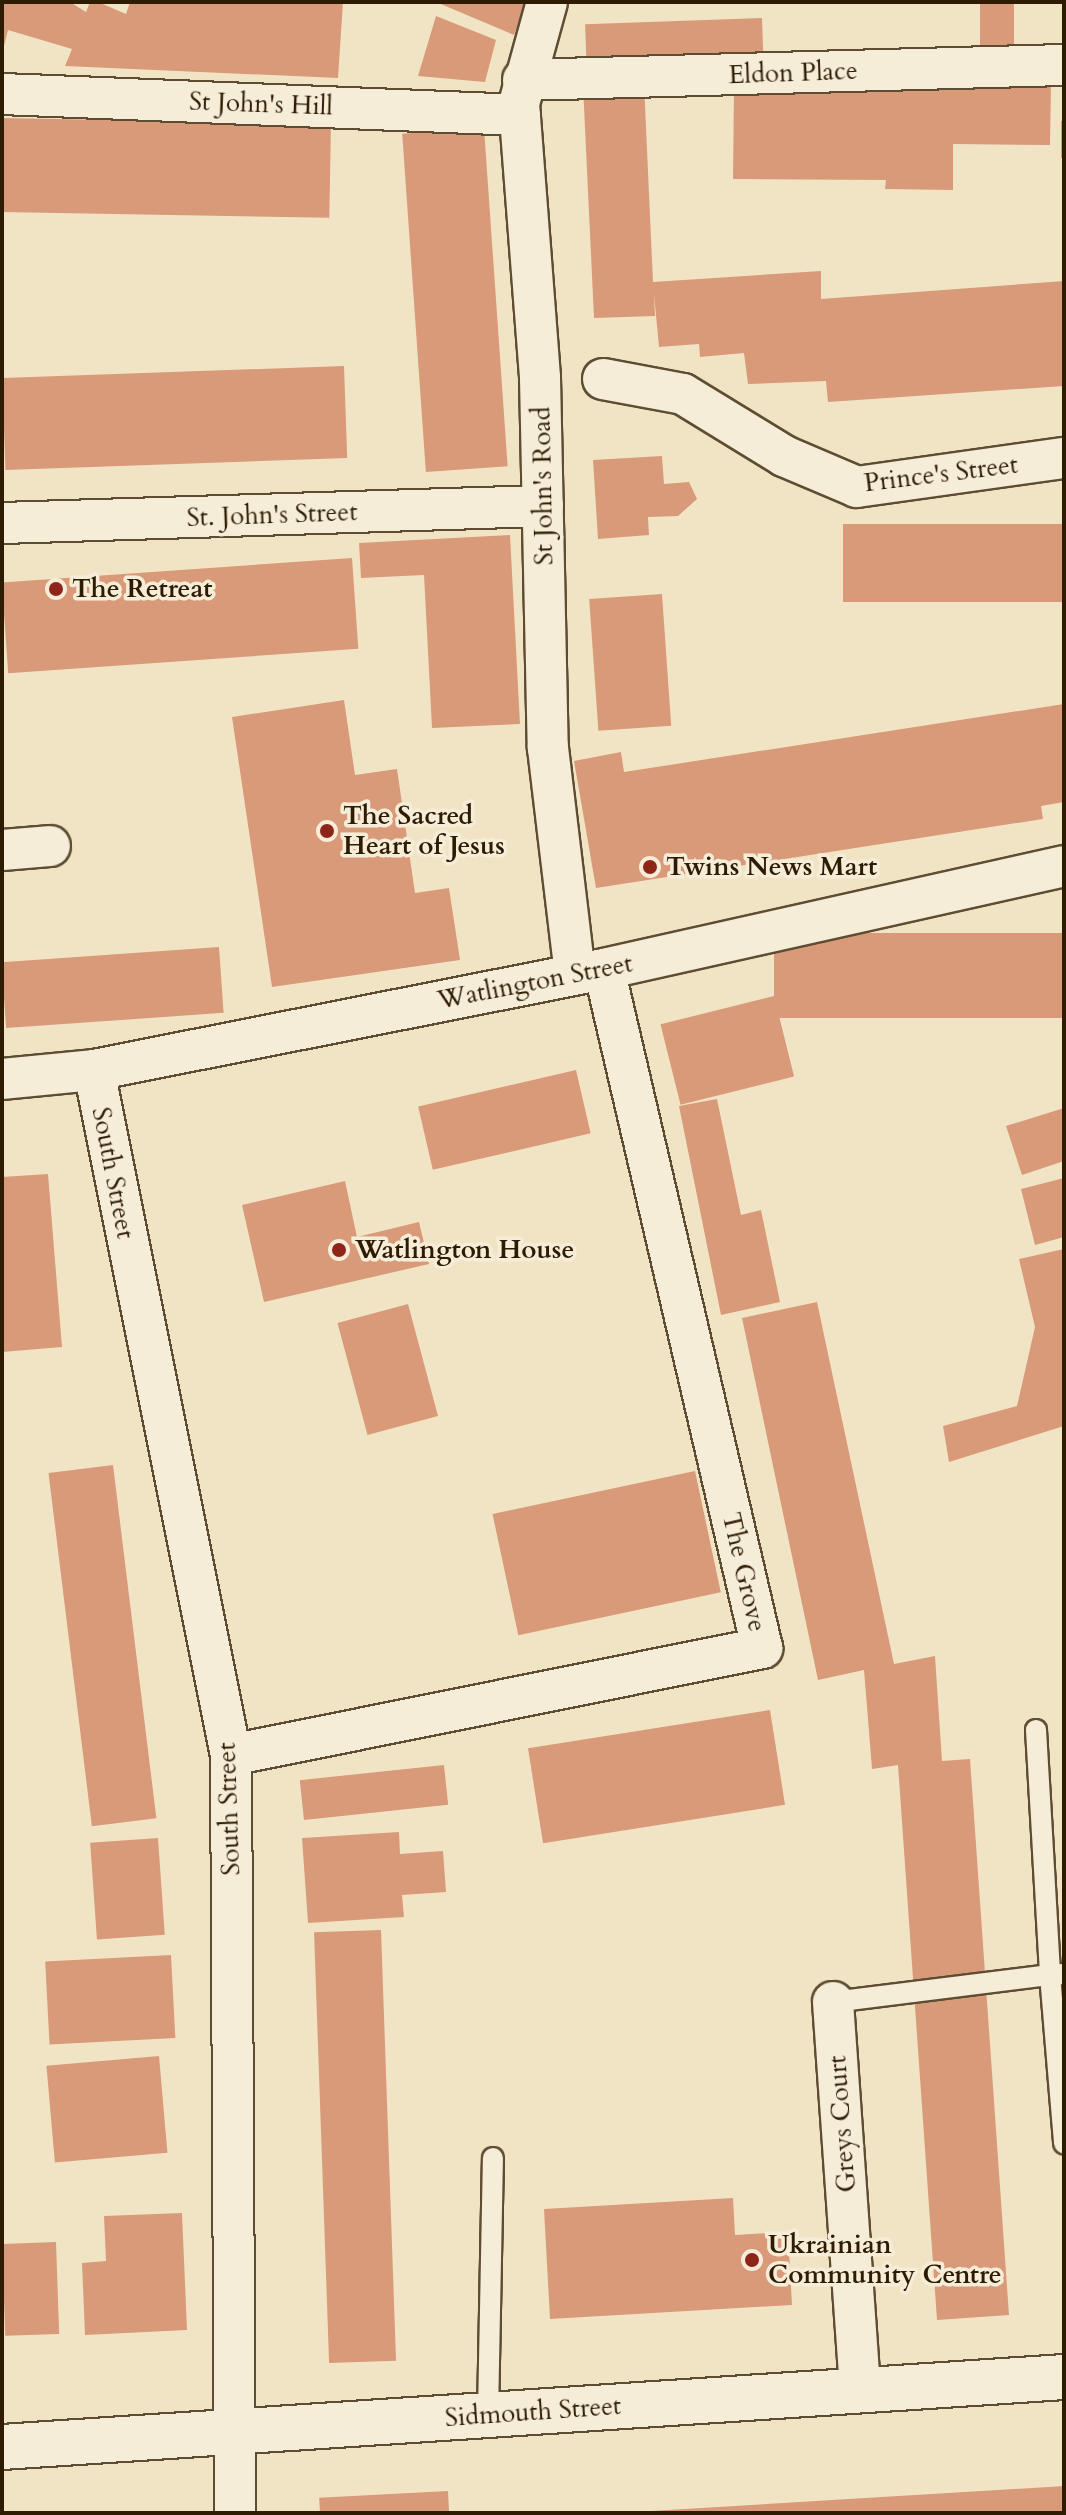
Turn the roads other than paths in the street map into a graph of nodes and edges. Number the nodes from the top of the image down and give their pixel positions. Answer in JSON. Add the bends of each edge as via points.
{"nodes":[{"id":1,"x":547,"y":2,"type":"edge"},
{"id":2,"x":1064,"y":65,"type":"edge"},
{"id":3,"x":2,"y":94,"type":"edge"},
{"id":4,"x":522,"y":98,"type":"junction"},
{"id":5,"x":603,"y":379,"type":"dead end"},
{"id":6,"x":1064,"y":458,"type":"edge"},
{"id":7,"x":543,"y":506,"type":"junction"},
{"id":8,"x":2,"y":523,"type":"edge"},
{"id":9,"x":50,"y":846,"type":"dead end"},
{"id":10,"x":2,"y":850,"type":"edge"},
{"id":11,"x":1064,"y":866,"type":"edge"},
{"id":12,"x":590,"y":971,"type":"junction"},
{"id":13,"x":94,"y":1070,"type":"junction"},
{"id":14,"x":2,"y":1079,"type":"edge"},
{"id":15,"x":1036,"y":1730,"type":"dead end"},
{"id":16,"x":231,"y":1755,"type":"junction"},
{"id":17,"x":1057,"y":1974,"type":"edge"},
{"id":18,"x":833,"y":2002,"type":"joint"},
{"id":19,"x":1064,"y":2143,"type":"edge"},
{"id":20,"x":493,"y":2158,"type":"dead end"},
{"id":21,"x":1064,"y":2377,"type":"edge"},
{"id":22,"x":860,"y":2390,"type":"junction"},
{"id":23,"x":488,"y":2415,"type":"junction"},
{"id":24,"x":237,"y":2432,"type":"junction"},
{"id":25,"x":2,"y":2447,"type":"edge"},
{"id":26,"x":235,"y":2513,"type":"edge"}],
"edges":[{"from":1,"to":4,"type":"street","name":"St John's Road"},
{"from":2,"to":4,"type":"street","name":"Eldon Place"},
{"from":3,"to":4,"type":"street","name":"St John's Hill"},
{"from":4,"to":7,"type":"street","name":"St John's Road"},
{"from":5,"to":6,"type":"street","name":"Prince's Street","via":[[683,394],[784,456],[857,487]]},
{"from":7,"to":8,"type":"street","name":"St. John's Street"},
{"from":7,"to":12,"type":"street","name":"St John's Road","via":[[548,731]]},
{"from":9,"to":10,"type":"street"},
{"from":11,"to":12,"type":"street","name":"Watlington Street"},
{"from":12,"to":13,"type":"street","name":"Watlington Street"},
{"from":12,"to":16,"type":"street","name":"The Grove","via":[[762,1648]]},
{"from":13,"to":14,"type":"street","name":"Watlington Street"},
{"from":13,"to":16,"type":"street","name":"South Street"},
{"from":15,"to":17,"type":"lane"},
{"from":16,"to":24,"type":"street","name":"South Street"},
{"from":17,"to":18,"type":"lane"},
{"from":17,"to":19,"type":"lane"},
{"from":18,"to":22,"type":"street","name":"Greys Court"},
{"from":20,"to":23,"type":"lane"},
{"from":21,"to":22,"type":"street","name":"Sidmouth Street"},
{"from":22,"to":23,"type":"street","name":"Sidmouth Street"},
{"from":23,"to":24,"type":"street","name":"Sidmouth Street"},
{"from":24,"to":25,"type":"street","name":"Sidmouth Street"},
{"from":24,"to":26,"type":"street","name":"South Street"}]}
